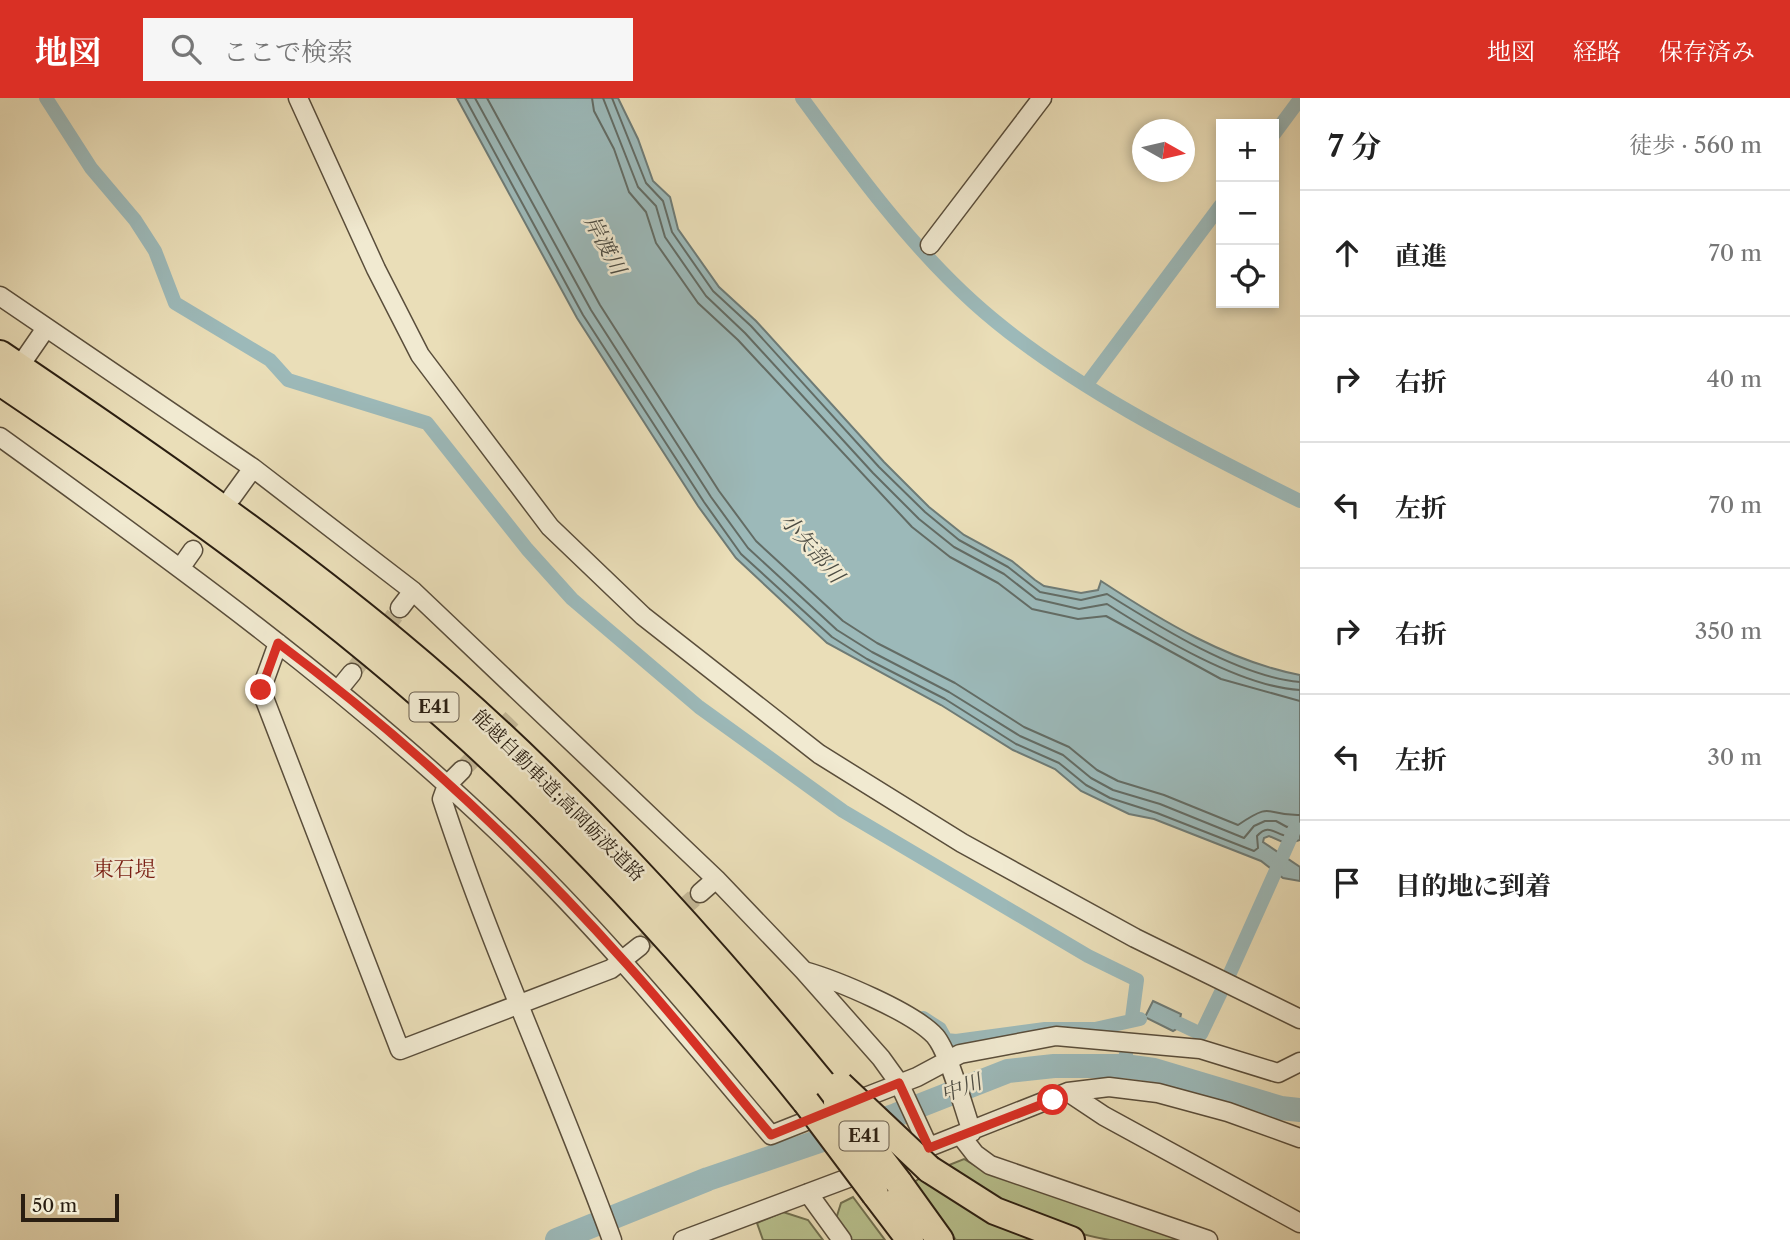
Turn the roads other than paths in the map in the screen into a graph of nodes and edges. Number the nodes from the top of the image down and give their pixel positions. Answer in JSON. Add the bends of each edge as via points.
{"nodes":[{"id":1,"x":298,"y":98,"type":"edge"},
{"id":2,"x":1042,"y":98,"type":"edge"},
{"id":3,"x":930,"y":245,"type":"dead end"},
{"id":4,"x":0,"y":296,"type":"edge"},
{"id":5,"x":46,"y":328,"type":"junction"},
{"id":6,"x":13,"y":356,"type":"edge"},
{"id":7,"x":0,"y":382,"type":"edge"},
{"id":8,"x":0,"y":437,"type":"edge"},
{"id":9,"x":253,"y":468,"type":"junction"},
{"id":10,"x":232,"y":496,"type":"dead end"},
{"id":11,"x":193,"y":550,"type":"dead end"},
{"id":12,"x":181,"y":567,"type":"junction"},
{"id":13,"x":413,"y":591,"type":"junction"},
{"id":14,"x":400,"y":608,"type":"tunnel mouth"},
{"id":15,"x":278,"y":643,"type":"junction"},
{"id":16,"x":352,"y":673,"type":"tunnel mouth"},
{"id":17,"x":339,"y":689,"type":"junction"},
{"id":18,"x":530,"y":700,"type":"junction"},
{"id":19,"x":517,"y":713,"type":"tunnel mouth"},
{"id":20,"x":461,"y":771,"type":"tunnel mouth"},
{"id":21,"x":447,"y":785,"type":"junction"},
{"id":22,"x":716,"y":879,"type":"junction"},
{"id":23,"x":700,"y":893,"type":"tunnel mouth"},
{"id":24,"x":640,"y":946,"type":"tunnel mouth"},
{"id":25,"x":624,"y":961,"type":"junction"},
{"id":26,"x":804,"y":971,"type":"junction"},
{"id":27,"x":521,"y":1002,"type":"junction"},
{"id":28,"x":1300,"y":1020,"type":"edge"},
{"id":29,"x":1300,"y":1062,"type":"edge"},
{"id":30,"x":949,"y":1068,"type":"junction"},
{"id":31,"x":901,"y":1087,"type":"junction"},
{"id":32,"x":825,"y":1092,"type":"junction"},
{"id":33,"x":1068,"y":1092,"type":"junction"},
{"id":34,"x":967,"y":1134,"type":"junction"},
{"id":35,"x":1300,"y":1138,"type":"edge"},
{"id":36,"x":929,"y":1159,"type":"junction"},
{"id":37,"x":808,"y":1193,"type":"junction"},
{"id":38,"x":875,"y":1194,"type":"junction"},
{"id":39,"x":1300,"y":1223,"type":"edge"},
{"id":40,"x":611,"y":1238,"type":"edge"},
{"id":41,"x":684,"y":1240,"type":"edge"},
{"id":42,"x":842,"y":1240,"type":"edge"},
{"id":43,"x":904,"y":1240,"type":"edge"},
{"id":44,"x":910,"y":1240,"type":"edge"},
{"id":45,"x":940,"y":1240,"type":"edge"},
{"id":46,"x":1071,"y":1240,"type":"edge"},
{"id":47,"x":1209,"y":1240,"type":"edge"}],
"edges":[{"from":1,"to":28,"type":"street","via":[[420,355],[550,527],[643,616],[820,754],[962,843],[1135,939]]},
{"from":2,"to":3,"type":"street"},
{"from":4,"to":5,"type":"street"},
{"from":5,"to":6,"type":"street"},
{"from":5,"to":9,"type":"street"},
{"from":6,"to":32,"type":"highway","name":"能越自動車道;高岡砺波道路","number":"E41","via":[[316,577],[485,720],[750,984]]},
{"from":7,"to":32,"type":"highway","name":"能越自動車道;高岡砺波道路","number":"E41","via":[[270,572],[468,736]]},
{"from":8,"to":12,"type":"street"},
{"from":9,"to":10,"type":"street"},
{"from":9,"to":13,"type":"street"},
{"from":11,"to":12,"type":"street"},
{"from":12,"to":15,"type":"street"},
{"from":13,"to":14,"type":"street"},
{"from":13,"to":18,"type":"street"},
{"from":15,"to":17,"type":"street"},
{"from":15,"to":27,"type":"street","via":[[261,690],[400,1050]]},
{"from":16,"to":17,"type":"street"},
{"from":17,"to":21,"type":"street"},
{"from":18,"to":19,"type":"street"},
{"from":18,"to":22,"type":"street"},
{"from":20,"to":21,"type":"street"},
{"from":21,"to":25,"type":"street"},
{"from":21,"to":27,"type":"street","via":[[442,799],[470,885]]},
{"from":22,"to":23,"type":"street"},
{"from":22,"to":26,"type":"street"},
{"from":24,"to":25,"type":"street"},
{"from":25,"to":27,"type":"street"},
{"from":25,"to":31,"type":"street","via":[[771,1135]]},
{"from":26,"to":30,"type":"street","via":[[837,980],[901,1013],[935,1036]]},
{"from":26,"to":31,"type":"street"},
{"from":27,"to":40,"type":"street"},
{"from":29,"to":30,"type":"street","via":[[1278,1073],[1200,1049],[1056,1036],[960,1054]]},
{"from":30,"to":31,"type":"street"},
{"from":30,"to":34,"type":"street"},
{"from":31,"to":36,"type":"street"},
{"from":32,"to":36,"type":"highway","bridge":true},
{"from":32,"to":38,"type":"highway","name":"能越自動車道;高岡砺波道路","number":"E41","bridge":true},
{"from":32,"to":45,"type":"highway","name":"能越自動車道;高岡砺波道路","number":"E41","bridge":true},
{"from":33,"to":34,"type":"street"},
{"from":33,"to":35,"type":"street","via":[[1109,1087],[1158,1093]]},
{"from":33,"to":39,"type":"street"},
{"from":34,"to":36,"type":"street"},
{"from":34,"to":47,"type":"street","via":[[975,1154],[990,1165]]},
{"from":36,"to":37,"type":"street"},
{"from":36,"to":46,"type":"highway","via":[[995,1211]]},
{"from":37,"to":41,"type":"street"},
{"from":37,"to":42,"type":"street"},
{"from":38,"to":43,"type":"highway"},
{"from":38,"to":44,"type":"highway","name":"能越自動車道;高岡砺波道路","number":"E41"}]}
